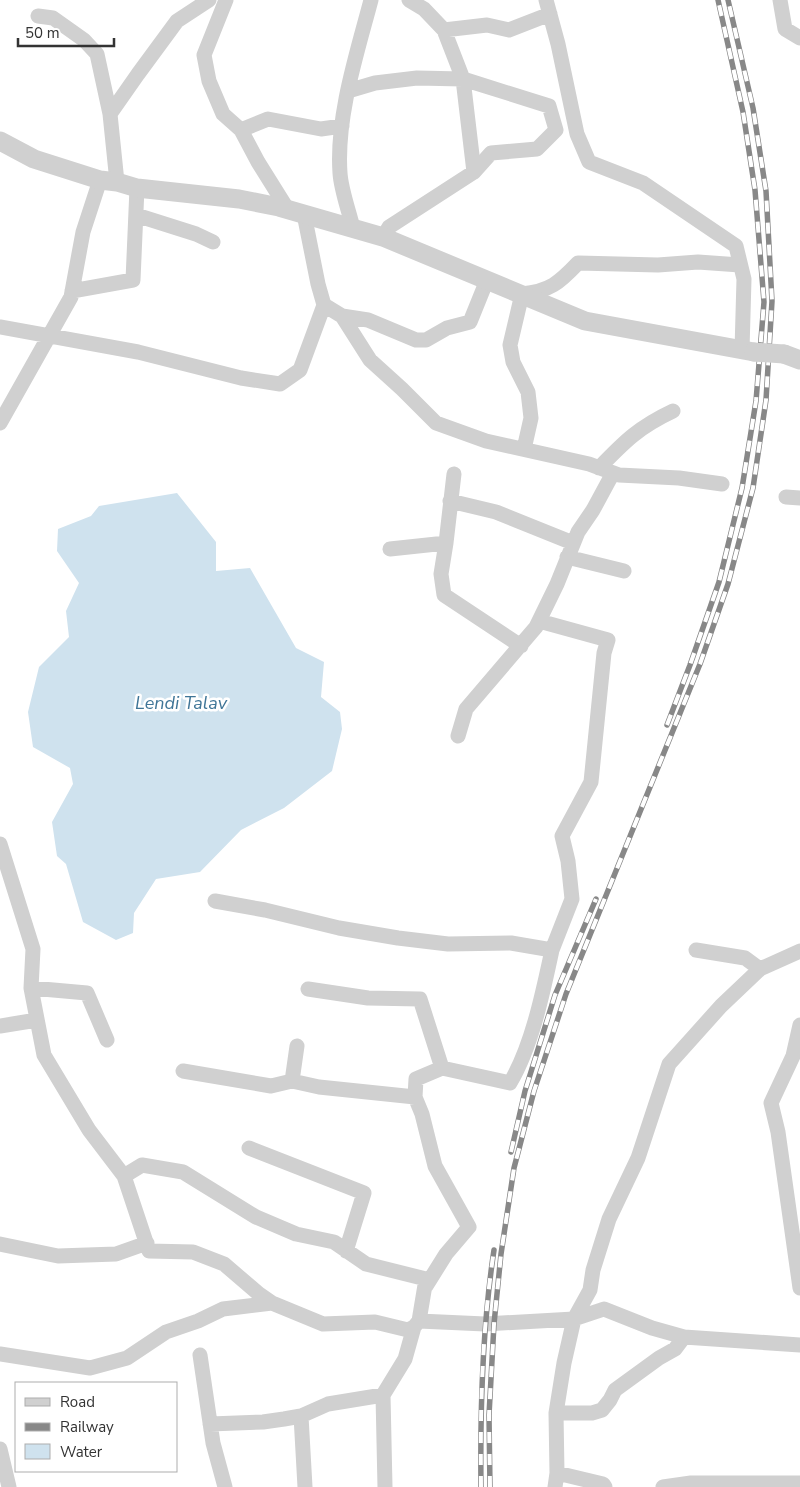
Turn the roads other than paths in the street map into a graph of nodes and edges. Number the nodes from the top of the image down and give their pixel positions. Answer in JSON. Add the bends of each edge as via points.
{"nodes":[{"id":1,"x":209,"y":0,"type":"edge"},
{"id":2,"x":226,"y":0,"type":"edge"},
{"id":3,"x":371,"y":0,"type":"edge"},
{"id":4,"x":409,"y":0,"type":"edge"},
{"id":5,"x":780,"y":0,"type":"edge"},
{"id":6,"x":548,"y":7,"type":"edge"},
{"id":7,"x":38,"y":16,"type":"dead end"},
{"id":8,"x":444,"y":30,"type":"junction"},
{"id":9,"x":800,"y":38,"type":"edge"},
{"id":10,"x":463,"y":79,"type":"junction"},
{"id":11,"x":348,"y":91,"type":"junction"},
{"id":12,"x":110,"y":114,"type":"junction"},
{"id":13,"x":342,"y":126,"type":"junction"},
{"id":14,"x":240,"y":130,"type":"junction"},
{"id":15,"x":0,"y":141,"type":"edge"},
{"id":16,"x":474,"y":172,"type":"junction"},
{"id":17,"x":109,"y":181,"type":"junction"},
{"id":18,"x":137,"y":188,"type":"junction"},
{"id":19,"x":296,"y":212,"type":"junction"},
{"id":20,"x":136,"y":215,"type":"junction"},
{"id":21,"x":353,"y":228,"type":"junction"},
{"id":22,"x":383,"y":237,"type":"junction"},
{"id":23,"x":213,"y":242,"type":"dead end"},
{"id":24,"x":740,"y":265,"type":"junction"},
{"id":25,"x":487,"y":280,"type":"junction"},
{"id":26,"x":72,"y":291,"type":"junction"},
{"id":27,"x":522,"y":294,"type":"junction"},
{"id":28,"x":324,"y":305,"type":"junction"},
{"id":29,"x":342,"y":316,"type":"junction"},
{"id":30,"x":0,"y":327,"type":"edge"},
{"id":31,"x":47,"y":336,"type":"junction"},
{"id":32,"x":748,"y":351,"type":"junction"},
{"id":33,"x":792,"y":357,"type":"edge"},
{"id":34,"x":673,"y":411,"type":"dead end"},
{"id":35,"x":0,"y":423,"type":"edge"},
{"id":36,"x":524,"y":449,"type":"junction"},
{"id":37,"x":606,"y":470,"type":"junction"},
{"id":38,"x":454,"y":474,"type":"dead end"},
{"id":39,"x":722,"y":484,"type":"dead end"},
{"id":40,"x":450,"y":501,"type":"junction"},
{"id":41,"x":446,"y":543,"type":"junction"},
{"id":42,"x":390,"y":549,"type":"dead end"},
{"id":43,"x":570,"y":550,"type":"junction"},
{"id":44,"x":624,"y":571,"type":"dead end"},
{"id":45,"x":539,"y":621,"type":"junction"},
{"id":46,"x":521,"y":646,"type":"junction"},
{"id":47,"x":458,"y":736,"type":"dead end"},
{"id":48,"x":0,"y":844,"type":"edge"},
{"id":49,"x":215,"y":901,"type":"dead end"},
{"id":50,"x":552,"y":950,"type":"junction"},
{"id":51,"x":696,"y":950,"type":"dead end"},
{"id":52,"x":800,"y":951,"type":"edge"},
{"id":53,"x":760,"y":969,"type":"junction"},
{"id":54,"x":31,"y":988,"type":"junction"},
{"id":55,"x":308,"y":989,"type":"dead end"},
{"id":56,"x":37,"y":1020,"type":"junction"},
{"id":57,"x":800,"y":1025,"type":"edge"},
{"id":58,"x":0,"y":1026,"type":"edge"},
{"id":59,"x":107,"y":1040,"type":"dead end"},
{"id":60,"x":297,"y":1046,"type":"dead end"},
{"id":61,"x":442,"y":1068,"type":"junction"},
{"id":62,"x":183,"y":1071,"type":"dead end"},
{"id":63,"x":292,"y":1081,"type":"junction"},
{"id":64,"x":415,"y":1098,"type":"junction"},
{"id":65,"x":249,"y":1148,"type":"dead end"},
{"id":66,"x":124,"y":1176,"type":"junction"},
{"id":67,"x":147,"y":1243,"type":"junction"},
{"id":68,"x":0,"y":1244,"type":"edge"},
{"id":69,"x":346,"y":1251,"type":"junction"},
{"id":70,"x":426,"y":1286,"type":"junction"},
{"id":71,"x":800,"y":1288,"type":"edge"},
{"id":72,"x":272,"y":1303,"type":"junction"},
{"id":73,"x":574,"y":1320,"type":"junction"},
{"id":74,"x":417,"y":1324,"type":"junction"},
{"id":75,"x":684,"y":1337,"type":"junction"},
{"id":76,"x":800,"y":1345,"type":"edge"},
{"id":77,"x":0,"y":1354,"type":"edge"},
{"id":78,"x":200,"y":1355,"type":"dead end"},
{"id":79,"x":383,"y":1395,"type":"junction"},
{"id":80,"x":556,"y":1413,"type":"junction"},
{"id":81,"x":301,"y":1416,"type":"junction"},
{"id":82,"x":210,"y":1424,"type":"junction"},
{"id":83,"x":0,"y":1449,"type":"edge"},
{"id":84,"x":556,"y":1480,"type":"edge"},
{"id":85,"x":800,"y":1483,"type":"edge"},
{"id":86,"x":6,"y":1485,"type":"edge"},
{"id":87,"x":225,"y":1487,"type":"edge"},
{"id":88,"x":305,"y":1487,"type":"edge"},
{"id":89,"x":385,"y":1487,"type":"edge"},
{"id":90,"x":605,"y":1487,"type":"edge"},
{"id":91,"x":662,"y":1487,"type":"edge"}],
"edges":[{"from":1,"to":12,"type":"street","via":[[177,21]]},
{"from":2,"to":14,"type":"street","via":[[204,54],[209,81],[223,114]]},
{"from":3,"to":11,"type":"street"},
{"from":4,"to":8,"type":"street","via":[[424,9]]},
{"from":5,"to":9,"type":"street","via":[[785,29]]},
{"from":6,"to":8,"type":"street","via":[[510,30],[487,25]]},
{"from":6,"to":24,"type":"street","via":[[578,134],[589,162],[644,184],[717,232],[736,246]]},
{"from":7,"to":12,"type":"street","via":[[53,18],[84,40],[97,54]]},
{"from":8,"to":10,"type":"street"},
{"from":10,"to":11,"type":"street","via":[[417,78],[375,83]]},
{"from":10,"to":16,"type":"street"},
{"from":10,"to":16,"type":"street","via":[[549,106],[556,130],[537,149],[491,153]]},
{"from":11,"to":13,"type":"street"},
{"from":12,"to":17,"type":"street"},
{"from":13,"to":14,"type":"street","via":[[321,129],[268,119]]},
{"from":13,"to":21,"type":"street","via":[[340,174]]},
{"from":14,"to":19,"type":"street","via":[[258,162]]},
{"from":15,"to":17,"type":"street","via":[[34,160]]},
{"from":16,"to":22,"type":"street","via":[[389,227]]},
{"from":17,"to":18,"type":"street"},
{"from":17,"to":26,"type":"street","via":[[83,232]]},
{"from":18,"to":19,"type":"street","via":[[239,199]]},
{"from":18,"to":20,"type":"street"},
{"from":19,"to":21,"type":"street"},
{"from":19,"to":28,"type":"street"},
{"from":20,"to":23,"type":"street"},
{"from":20,"to":26,"type":"street","via":[[133,280]]},
{"from":21,"to":22,"type":"street"},
{"from":22,"to":25,"type":"street"},
{"from":24,"to":27,"type":"street","via":[[578,263],[558,283],[539,293]]},
{"from":24,"to":32,"type":"street","via":[[744,279]]},
{"from":25,"to":27,"type":"street"},
{"from":25,"to":29,"type":"street","via":[[470,322],[447,328],[426,340],[416,340],[368,320]]},
{"from":26,"to":31,"type":"street"},
{"from":27,"to":32,"type":"street","via":[[585,321]]},
{"from":27,"to":36,"type":"street","via":[[510,345],[528,392],[531,418]]},
{"from":28,"to":29,"type":"street"},
{"from":28,"to":31,"type":"street","via":[[300,370],[280,384],[241,378],[138,352]]},
{"from":29,"to":36,"type":"street","via":[[370,360],[436,423],[486,441]]},
{"from":30,"to":31,"type":"street"},
{"from":31,"to":35,"type":"street"},
{"from":32,"to":33,"type":"street","bridge":true},
{"from":34,"to":37,"type":"street","via":[[628,437]]},
{"from":36,"to":37,"type":"street"},
{"from":37,"to":39,"type":"street","via":[[619,475]]},
{"from":37,"to":43,"type":"street"},
{"from":38,"to":40,"type":"street"},
{"from":40,"to":41,"type":"street"},
{"from":40,"to":43,"type":"street","via":[[496,512]]},
{"from":41,"to":42,"type":"street"},
{"from":41,"to":46,"type":"street","via":[[441,574],[444,595]]},
{"from":43,"to":44,"type":"street"},
{"from":43,"to":45,"type":"street"},
{"from":45,"to":46,"type":"street"},
{"from":45,"to":50,"type":"street","via":[[608,640],[591,782],[562,836],[572,899]]},
{"from":46,"to":47,"type":"street","via":[[466,709]]},
{"from":48,"to":54,"type":"street","via":[[33,949]]},
{"from":49,"to":50,"type":"street","via":[[398,938],[448,944],[511,943]]},
{"from":50,"to":61,"type":"street","via":[[542,996],[519,1068],[510,1083]]},
{"from":51,"to":53,"type":"street","via":[[745,958]]},
{"from":52,"to":53,"type":"street"},
{"from":53,"to":73,"type":"street","via":[[668,1064],[638,1158],[609,1219],[590,1290]]},
{"from":54,"to":56,"type":"street"},
{"from":54,"to":59,"type":"street","via":[[87,993]]},
{"from":55,"to":61,"type":"street","via":[[368,998],[420,999]]},
{"from":56,"to":58,"type":"street"},
{"from":56,"to":66,"type":"street","via":[[44,1055],[89,1130]]},
{"from":57,"to":71,"type":"street","via":[[793,1056],[770,1103],[778,1132]]},
{"from":60,"to":63,"type":"street"},
{"from":61,"to":64,"type":"street","via":[[416,1079]]},
{"from":62,"to":63,"type":"street","via":[[271,1086]]},
{"from":63,"to":64,"type":"street"},
{"from":64,"to":70,"type":"street","via":[[436,1166],[469,1227],[446,1254]]},
{"from":65,"to":69,"type":"street","via":[[364,1192]]},
{"from":66,"to":67,"type":"street"},
{"from":66,"to":69,"type":"street","via":[[142,1165],[183,1172],[256,1218],[296,1234],[334,1242]]},
{"from":67,"to":68,"type":"street","via":[[116,1254],[58,1256]]},
{"from":67,"to":72,"type":"street","via":[[150,1251],[193,1252],[224,1264]]},
{"from":69,"to":70,"type":"street","via":[[366,1264],[426,1279]]},
{"from":70,"to":74,"type":"street"},
{"from":72,"to":74,"type":"street","via":[[323,1324],[375,1322],[408,1330]]},
{"from":72,"to":77,"type":"street","via":[[224,1309],[166,1332],[127,1358],[90,1368]]},
{"from":73,"to":74,"type":"street"},
{"from":73,"to":75,"type":"street","via":[[604,1308]]},
{"from":73,"to":80,"type":"street"},
{"from":74,"to":79,"type":"street","via":[[405,1360]]},
{"from":75,"to":76,"type":"street"},
{"from":75,"to":80,"type":"street","via":[[675,1348],[616,1390],[602,1410]]},
{"from":78,"to":82,"type":"street"},
{"from":79,"to":81,"type":"street","via":[[328,1404]]},
{"from":79,"to":89,"type":"street"},
{"from":80,"to":84,"type":"street"},
{"from":81,"to":82,"type":"street","via":[[263,1422]]},
{"from":81,"to":88,"type":"street"},
{"from":82,"to":87,"type":"street"},
{"from":83,"to":86,"type":"street"},
{"from":84,"to":90,"type":"street","via":[[603,1484]]},
{"from":85,"to":91,"type":"street","via":[[691,1483]]}]}
